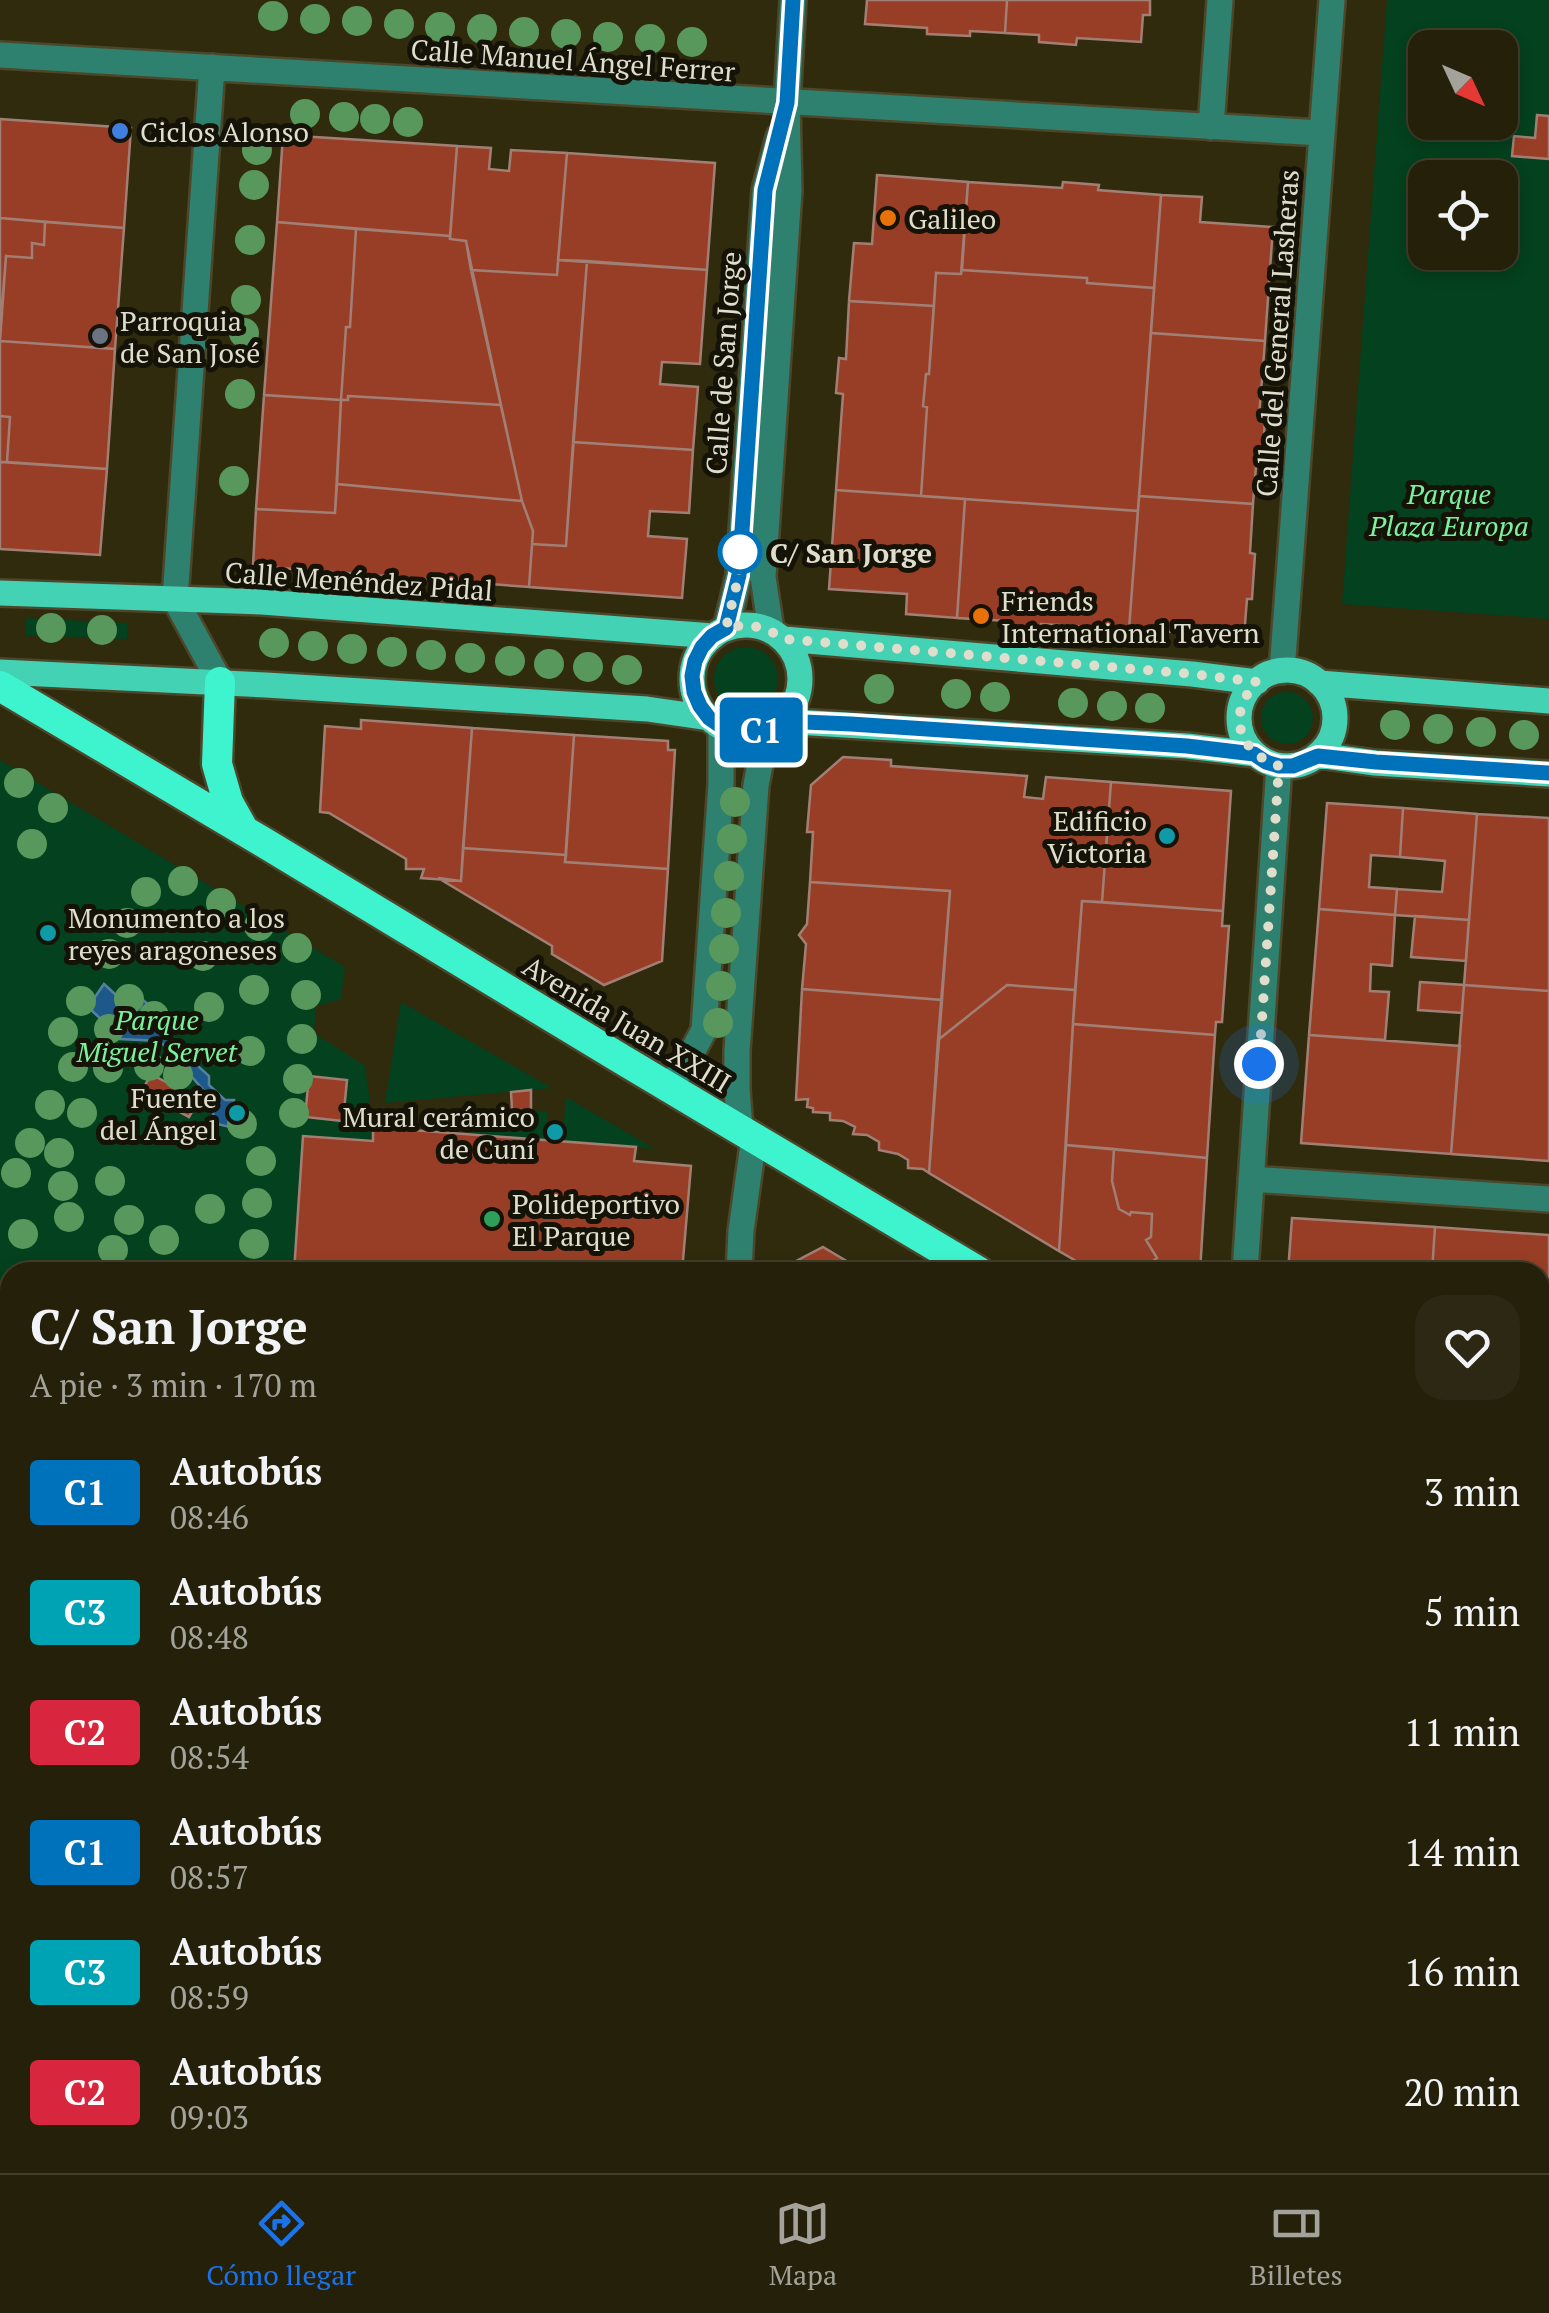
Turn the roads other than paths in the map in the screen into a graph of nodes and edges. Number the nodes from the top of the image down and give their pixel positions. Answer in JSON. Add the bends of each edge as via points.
{"nodes":[{"id":1,"x":793,"y":0,"type":"edge"},
{"id":2,"x":1220,"y":0,"type":"edge"},
{"id":3,"x":1332,"y":0,"type":"edge"},
{"id":4,"x":0,"y":55,"type":"edge"},
{"id":5,"x":212,"y":67,"type":"junction"},
{"id":6,"x":787,"y":103,"type":"junction"},
{"id":7,"x":1211,"y":126,"type":"junction"},
{"id":8,"x":1322,"y":133,"type":"junction"},
{"id":9,"x":0,"y":593,"type":"edge"},
{"id":10,"x":175,"y":599,"type":"junction"},
{"id":11,"x":719,"y":632,"type":"junction"},
{"id":12,"x":777,"y":635,"type":"junction"},
{"id":13,"x":1282,"y":670,"type":"junction"},
{"id":14,"x":0,"y":672,"type":"edge"},
{"id":15,"x":220,"y":682,"type":"junction"},
{"id":16,"x":1257,"y":682,"type":"junction"},
{"id":17,"x":1320,"y":683,"type":"junction"},
{"id":18,"x":0,"y":686,"type":"edge"},
{"id":19,"x":1549,"y":701,"type":"edge"},
{"id":20,"x":715,"y":722,"type":"junction"},
{"id":21,"x":773,"y":725,"type":"junction"},
{"id":22,"x":1254,"y":754,"type":"junction"},
{"id":23,"x":1318,"y":756,"type":"junction"},
{"id":24,"x":1279,"y":766,"type":"junction"},
{"id":25,"x":1549,"y":774,"type":"edge"},
{"id":26,"x":242,"y":829,"type":"junction"},
{"id":27,"x":668,"y":1087,"type":"junction"},
{"id":28,"x":747,"y":1133,"type":"junction"},
{"id":29,"x":1251,"y":1179,"type":"junction"},
{"id":30,"x":1549,"y":1199,"type":"edge"},
{"id":31,"x":739,"y":1262,"type":"edge"},
{"id":32,"x":962,"y":1262,"type":"edge"},
{"id":33,"x":1246,"y":1262,"type":"edge"}],
"edges":[{"from":1,"to":6,"type":"street","name":"Calle de San Jorge"},
{"from":2,"to":7,"type":"street"},
{"from":3,"to":8,"type":"street","name":"Calle del General Lasheras"},
{"from":4,"to":5,"type":"street","name":"Calle Manuel Ángel Ferrer"},
{"from":5,"to":6,"type":"street","name":"Calle Manuel Ángel Ferrer"},
{"from":5,"to":10,"type":"street"},
{"from":6,"to":7,"type":"street","name":"Calle Manuel Ángel Ferrer"},
{"from":6,"to":11,"type":"street","name":"Calle de San Jorge","via":[[765,190],[739,575]]},
{"from":6,"to":12,"type":"street","name":"Calle de San Jorge","via":[[789,192],[763,576]]},
{"from":7,"to":8,"type":"street","name":"Calle Manuel Ángel Ferrer"},
{"from":8,"to":13,"type":"street","name":"Calle del General Lasheras"},
{"from":9,"to":10,"type":"main road","name":"Calle Menéndez Pidal"},
{"from":10,"to":11,"type":"main road","name":"Calle Menéndez Pidal"},
{"from":10,"to":15,"type":"street"},
{"from":11,"to":12,"type":"main road","via":[[741,625]]},
{"from":11,"to":20,"type":"main road","via":[[702,647],[692,676],[700,706]]},
{"from":12,"to":16,"type":"main road"},
{"from":12,"to":21,"type":"main road","via":[[793,651],[800,681],[790,710]]},
{"from":13,"to":16,"type":"main road"},
{"from":13,"to":17,"type":"main road"},
{"from":14,"to":15,"type":"main road"},
{"from":15,"to":20,"type":"main road","via":[[647,709]]},
{"from":15,"to":26,"type":"highway","via":[[217,764]]},
{"from":16,"to":22,"type":"main road","via":[[1239,718]]},
{"from":17,"to":19,"type":"main road"},
{"from":17,"to":23,"type":"main road","via":[[1335,720]]},
{"from":18,"to":26,"type":"highway","name":"Avenida Juan XXIII"},
{"from":20,"to":21,"type":"main road","via":[[736,732]]},
{"from":20,"to":27,"type":"street","via":[[721,784],[704,1030]]},
{"from":21,"to":22,"type":"main road"},
{"from":21,"to":28,"type":"street","via":[[756,785],[737,1051]]},
{"from":22,"to":24,"type":"main road"},
{"from":23,"to":24,"type":"main road"},
{"from":23,"to":25,"type":"main road"},
{"from":24,"to":29,"type":"street"},
{"from":26,"to":27,"type":"highway","name":"Avenida Juan XXIII"},
{"from":27,"to":28,"type":"highway","name":"Avenida Juan XXIII"},
{"from":28,"to":31,"type":"street"},
{"from":28,"to":32,"type":"highway","name":"Avenida Juan XXIII"},
{"from":29,"to":30,"type":"street"},
{"from":29,"to":33,"type":"street"}]}
